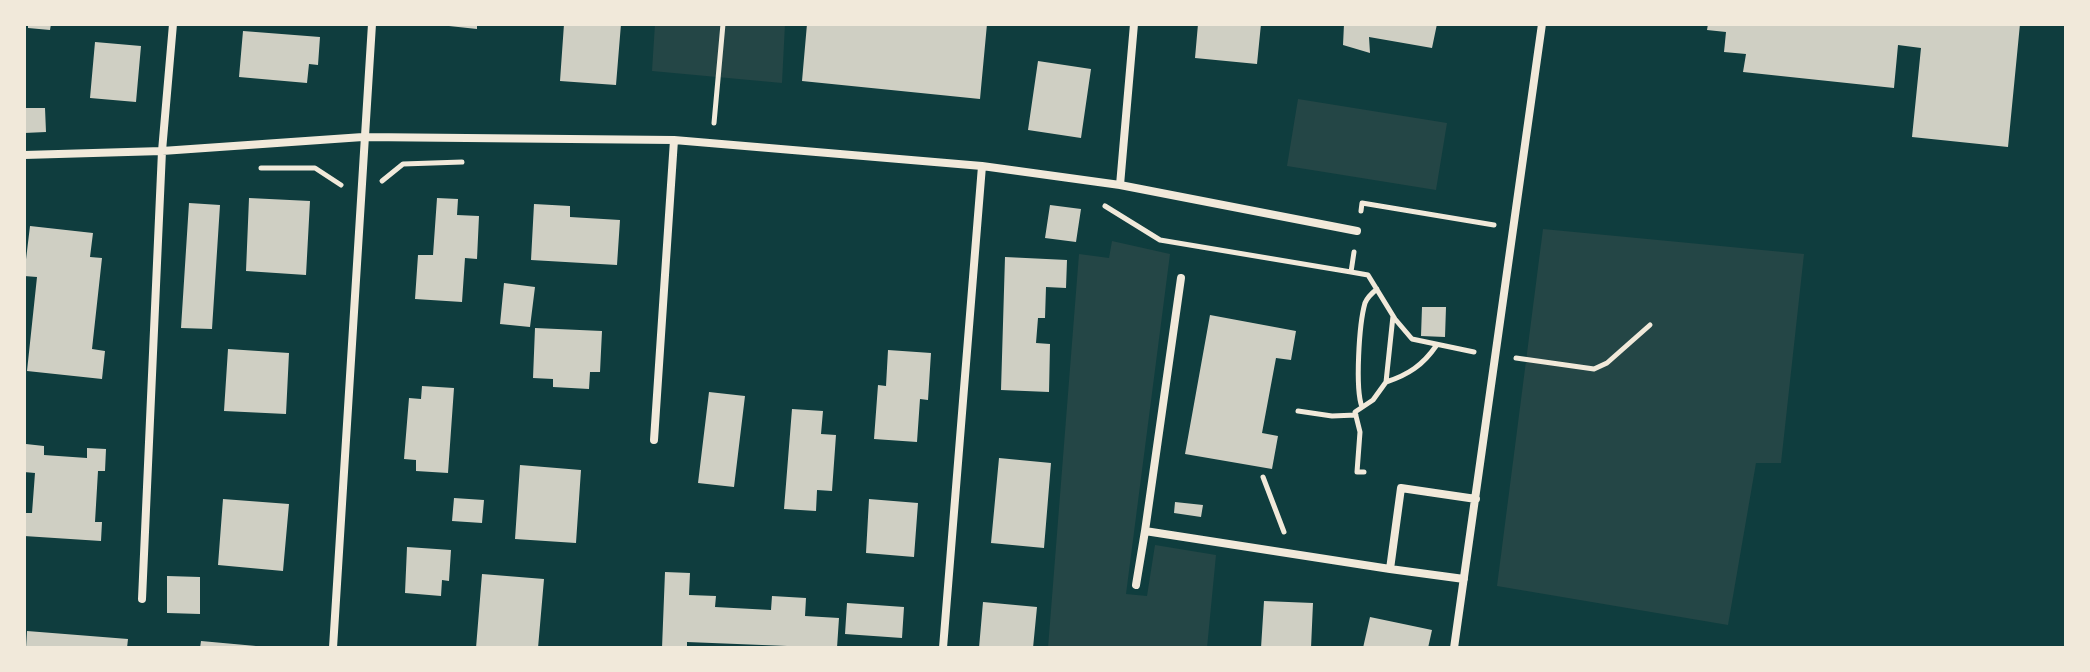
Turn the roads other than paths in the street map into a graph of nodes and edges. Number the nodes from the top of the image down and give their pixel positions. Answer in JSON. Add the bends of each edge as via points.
{"nodes":[{"id":1,"x":173,"y":24,"type":"edge"},
{"id":2,"x":372,"y":24,"type":"edge"},
{"id":3,"x":1134,"y":24,"type":"edge"},
{"id":4,"x":1542,"y":24,"type":"edge"},
{"id":5,"x":363,"y":137,"type":"junction"},
{"id":6,"x":674,"y":140,"type":"junction"},
{"id":7,"x":162,"y":151,"type":"junction"},
{"id":8,"x":24,"y":155,"type":"edge"},
{"id":9,"x":982,"y":166,"type":"junction"},
{"id":10,"x":1120,"y":185,"type":"junction"},
{"id":11,"x":1357,"y":231,"type":"road end"},
{"id":12,"x":1181,"y":278,"type":"dead end"},
{"id":13,"x":654,"y":440,"type":"dead end"},
{"id":14,"x":1476,"y":499,"type":"junction"},
{"id":15,"x":1145,"y":531,"type":"junction"},
{"id":16,"x":1390,"y":569,"type":"junction"},
{"id":17,"x":1464,"y":579,"type":"junction"},
{"id":18,"x":1136,"y":585,"type":"dead end"},
{"id":19,"x":142,"y":599,"type":"dead end"},
{"id":20,"x":333,"y":648,"type":"edge"},
{"id":21,"x":943,"y":648,"type":"edge"},
{"id":22,"x":1454,"y":648,"type":"edge"}],
"edges":[{"from":1,"to":7,"type":"street"},
{"from":2,"to":5,"type":"street"},
{"from":3,"to":10,"type":"street"},
{"from":4,"to":14,"type":"street"},
{"from":5,"to":6,"type":"street"},
{"from":5,"to":7,"type":"street"},
{"from":5,"to":20,"type":"street"},
{"from":6,"to":9,"type":"street"},
{"from":6,"to":13,"type":"street"},
{"from":7,"to":8,"type":"street"},
{"from":7,"to":19,"type":"street"},
{"from":9,"to":10,"type":"street"},
{"from":9,"to":21,"type":"street"},
{"from":10,"to":11,"type":"street"},
{"from":12,"to":15,"type":"street"},
{"from":14,"to":16,"type":"street","via":[[1401,488]]},
{"from":14,"to":17,"type":"street"},
{"from":15,"to":16,"type":"street"},
{"from":15,"to":18,"type":"street"},
{"from":16,"to":17,"type":"street"},
{"from":17,"to":22,"type":"street"}]}
